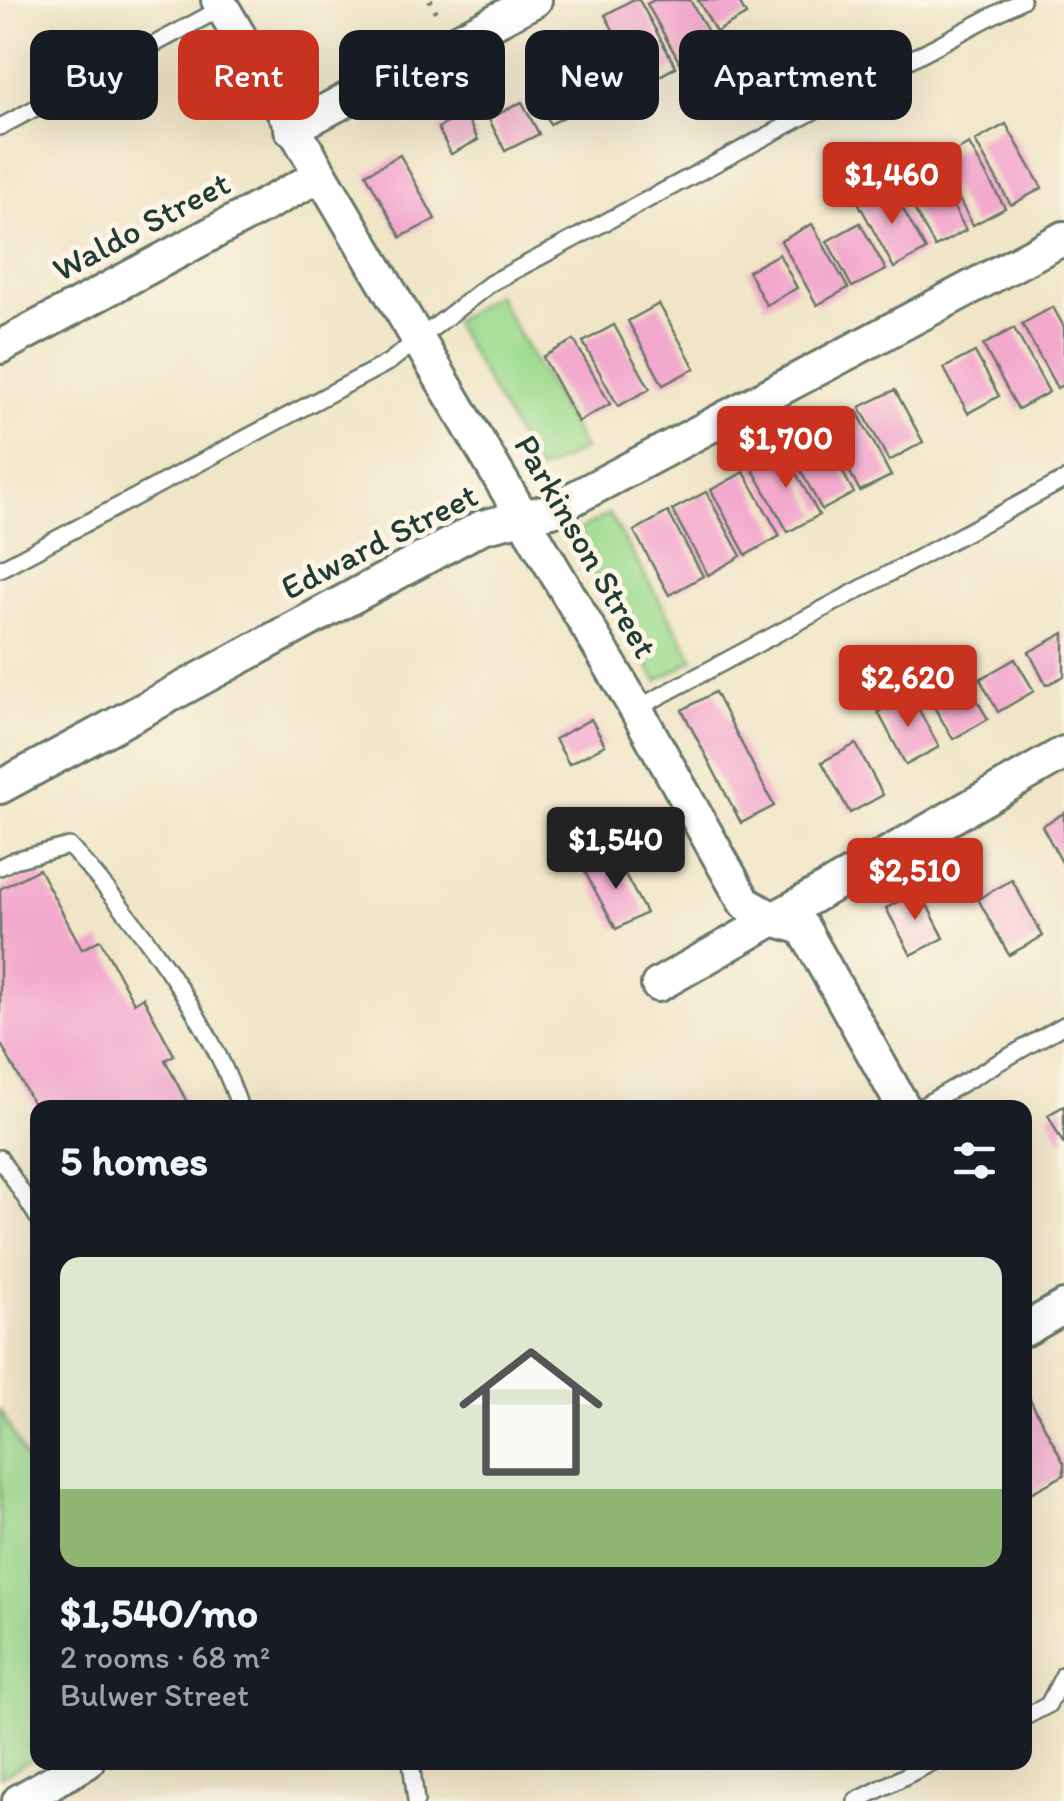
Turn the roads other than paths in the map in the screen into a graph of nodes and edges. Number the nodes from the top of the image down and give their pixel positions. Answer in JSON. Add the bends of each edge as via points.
{"nodes":[{"id":1,"x":535,"y":0,"type":"edge"},
{"id":2,"x":1022,"y":0,"type":"edge"},
{"id":3,"x":220,"y":4,"type":"edge"},
{"id":4,"x":0,"y":127,"type":"edge"},
{"id":5,"x":292,"y":129,"type":"junction"},
{"id":6,"x":319,"y":176,"type":"junction"},
{"id":7,"x":1064,"y":238,"type":"edge"},
{"id":8,"x":420,"y":340,"type":"junction"},
{"id":9,"x":0,"y":347,"type":"edge"},
{"id":10,"x":1064,"y":480,"type":"edge"},
{"id":11,"x":522,"y":517,"type":"junction"},
{"id":12,"x":0,"y":569,"type":"edge"},
{"id":13,"x":636,"y":708,"type":"junction"},
{"id":14,"x":1064,"y":753,"type":"edge"},
{"id":15,"x":0,"y":787,"type":"edge"},
{"id":16,"x":0,"y":867,"type":"edge"},
{"id":17,"x":773,"y":919,"type":"junction"},
{"id":18,"x":658,"y":985,"type":"dead end"},
{"id":19,"x":1064,"y":1025,"type":"edge"},
{"id":20,"x":236,"y":1100,"type":"edge"},
{"id":21,"x":900,"y":1100,"type":"edge"},
{"id":22,"x":934,"y":1100,"type":"edge"},
{"id":23,"x":0,"y":1158,"type":"edge"},
{"id":24,"x":30,"y":1205,"type":"edge"},
{"id":25,"x":1064,"y":1307,"type":"edge"},
{"id":26,"x":1032,"y":1324,"type":"edge"},
{"id":27,"x":1032,"y":1330,"type":"edge"},
{"id":28,"x":1064,"y":1340,"type":"edge"},
{"id":29,"x":1064,"y":1674,"type":"edge"},
{"id":30,"x":1032,"y":1713,"type":"edge"},
{"id":31,"x":73,"y":1770,"type":"edge"},
{"id":32,"x":412,"y":1770,"type":"edge"},
{"id":33,"x":917,"y":1770,"type":"edge"},
{"id":34,"x":19,"y":1801,"type":"edge"},
{"id":35,"x":416,"y":1801,"type":"edge"},
{"id":36,"x":856,"y":1801,"type":"edge"}],
"edges":[{"from":1,"to":5,"type":"street"},
{"from":2,"to":8,"type":"lane","via":[[491,284]]},
{"from":3,"to":4,"type":"lane"},
{"from":3,"to":5,"type":"street","name":"Parkinson Street"},
{"from":5,"to":6,"type":"street","name":"Parkinson Street"},
{"from":6,"to":8,"type":"street","name":"Parkinson Street"},
{"from":6,"to":9,"type":"street","name":"Waldo Street"},
{"from":7,"to":11,"type":"street","name":"Edward Street","via":[[552,510]]},
{"from":8,"to":11,"type":"street","name":"Parkinson Street"},
{"from":8,"to":12,"type":"lane"},
{"from":10,"to":13,"type":"lane"},
{"from":11,"to":13,"type":"street","name":"Parkinson Street"},
{"from":11,"to":15,"type":"street","name":"Edward Street","via":[[482,527]]},
{"from":13,"to":17,"type":"street","name":"Parkinson Street","via":[[745,903]]},
{"from":14,"to":17,"type":"street"},
{"from":16,"to":20,"type":"lane","via":[[69,846],[113,893],[202,1025]]},
{"from":17,"to":18,"type":"street"},
{"from":17,"to":21,"type":"street","name":"Parkinson Street","via":[[803,928]]},
{"from":19,"to":22,"type":"lane"},
{"from":23,"to":24,"type":"lane"},
{"from":25,"to":26,"type":"street"},
{"from":27,"to":28,"type":"street"},
{"from":29,"to":30,"type":"lane","via":[[1048,1705]]},
{"from":31,"to":34,"type":"street"},
{"from":32,"to":35,"type":"lane"},
{"from":33,"to":36,"type":"lane"}]}
